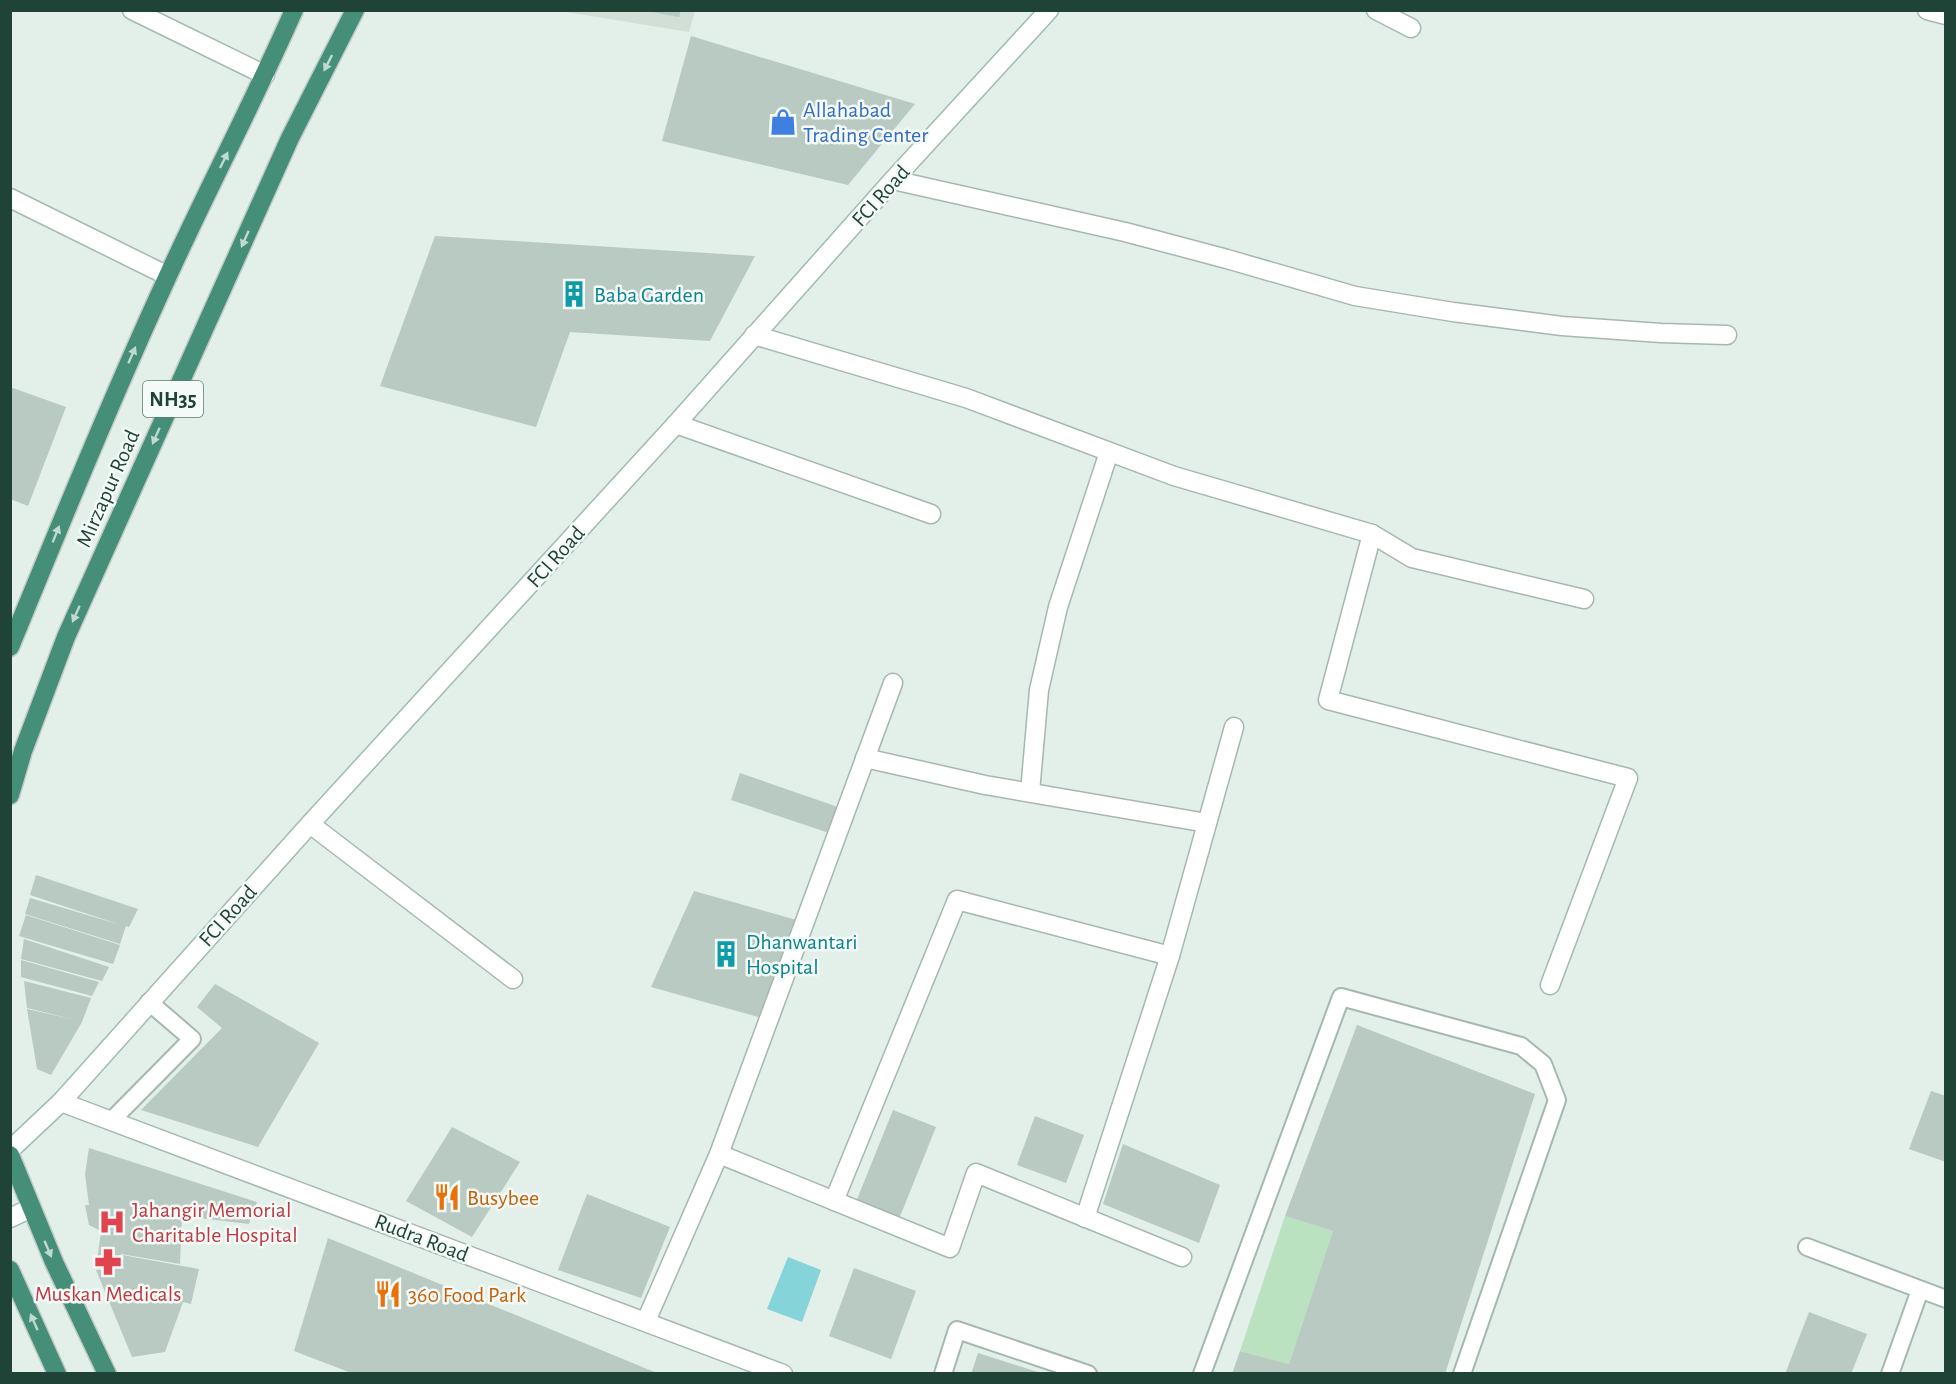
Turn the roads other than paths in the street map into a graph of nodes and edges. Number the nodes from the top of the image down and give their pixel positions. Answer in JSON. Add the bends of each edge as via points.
{"nodes":[{"id":1,"x":132,"y":10,"type":"edge"},
{"id":2,"x":294,"y":10,"type":"edge"},
{"id":3,"x":355,"y":10,"type":"edge"},
{"id":4,"x":1049,"y":10,"type":"edge"},
{"id":5,"x":1376,"y":10,"type":"edge"},
{"id":6,"x":1927,"y":10,"type":"edge"},
{"id":7,"x":1946,"y":15,"type":"edge"},
{"id":8,"x":1411,"y":28,"type":"dead end"},
{"id":9,"x":265,"y":75,"type":"junction"},
{"id":10,"x":893,"y":180,"type":"junction"},
{"id":11,"x":10,"y":198,"type":"edge"},
{"id":12,"x":168,"y":276,"type":"junction"},
{"id":13,"x":1727,"y":334,"type":"dead end"},
{"id":14,"x":754,"y":335,"type":"junction"},
{"id":15,"x":676,"y":424,"type":"junction"},
{"id":16,"x":1109,"y":452,"type":"junction"},
{"id":17,"x":931,"y":514,"type":"dead end"},
{"id":18,"x":1372,"y":534,"type":"junction"},
{"id":19,"x":1584,"y":599,"type":"dead end"},
{"id":20,"x":10,"y":647,"type":"edge"},
{"id":21,"x":893,"y":683,"type":"dead end"},
{"id":22,"x":1234,"y":727,"type":"dead end"},
{"id":23,"x":865,"y":758,"type":"junction"},
{"id":24,"x":1030,"y":792,"type":"junction"},
{"id":25,"x":10,"y":795,"type":"edge"},
{"id":26,"x":1207,"y":823,"type":"junction"},
{"id":27,"x":310,"y":824,"type":"junction"},
{"id":28,"x":1170,"y":956,"type":"junction"},
{"id":29,"x":513,"y":979,"type":"dead end"},
{"id":30,"x":1550,"y":985,"type":"dead end"},
{"id":31,"x":149,"y":1002,"type":"junction"},
{"id":32,"x":61,"y":1102,"type":"junction"},
{"id":33,"x":112,"y":1120,"type":"junction"},
{"id":34,"x":10,"y":1150,"type":"edge"},
{"id":35,"x":719,"y":1154,"type":"junction"},
{"id":36,"x":10,"y":1155,"type":"edge"},
{"id":37,"x":834,"y":1201,"type":"junction"},
{"id":38,"x":32,"y":1209,"type":"junction"},
{"id":39,"x":10,"y":1218,"type":"edge"},
{"id":40,"x":1085,"y":1218,"type":"junction"},
{"id":41,"x":1807,"y":1247,"type":"dead end"},
{"id":42,"x":1182,"y":1257,"type":"dead end"},
{"id":43,"x":10,"y":1270,"type":"edge"},
{"id":44,"x":1920,"y":1290,"type":"junction"},
{"id":45,"x":1946,"y":1299,"type":"edge"},
{"id":46,"x":646,"y":1321,"type":"junction"},
{"id":47,"x":780,"y":1373,"type":"edge"},
{"id":48,"x":57,"y":1374,"type":"edge"},
{"id":49,"x":107,"y":1374,"type":"edge"},
{"id":50,"x":943,"y":1374,"type":"edge"},
{"id":51,"x":1088,"y":1374,"type":"edge"},
{"id":52,"x":1202,"y":1374,"type":"edge"},
{"id":53,"x":1461,"y":1374,"type":"edge"},
{"id":54,"x":1890,"y":1374,"type":"edge"}],
"edges":[{"from":1,"to":9,"type":"street"},
{"from":2,"to":9,"type":"highway","name":"Mirzapur Road","number":"NH35"},
{"from":3,"to":25,"type":"highway","name":"Mirzapur Road","number":"NH35","one_way":true,"via":[[290,138],[71,626]]},
{"from":4,"to":10,"type":"street","name":"FCI Road"},
{"from":5,"to":8,"type":"street"},
{"from":6,"to":7,"type":"street"},
{"from":12,"to":9,"type":"highway","name":"Mirzapur Road","number":"NH35","one_way":true},
{"from":10,"to":13,"type":"street","via":[[1136,235],[1355,296],[1562,326]]},
{"from":10,"to":14,"type":"street","name":"FCI Road"},
{"from":11,"to":12,"type":"street"},
{"from":20,"to":12,"type":"highway","name":"Mirzapur Road","number":"NH35","one_way":true,"via":[[98,431]]},
{"from":14,"to":15,"type":"street","name":"FCI Road"},
{"from":14,"to":16,"type":"street","via":[[966,398]]},
{"from":15,"to":17,"type":"street"},
{"from":15,"to":27,"type":"street","name":"FCI Road"},
{"from":16,"to":18,"type":"street","via":[[1174,476]]},
{"from":16,"to":24,"type":"street","via":[[1058,607],[1039,690]]},
{"from":18,"to":19,"type":"street","via":[[1412,558]]},
{"from":18,"to":30,"type":"street","via":[[1328,700],[1628,778]]},
{"from":21,"to":23,"type":"street"},
{"from":22,"to":26,"type":"street"},
{"from":23,"to":24,"type":"street"},
{"from":23,"to":35,"type":"street"},
{"from":24,"to":26,"type":"street"},
{"from":26,"to":28,"type":"street"},
{"from":27,"to":29,"type":"street"},
{"from":27,"to":31,"type":"street","name":"FCI Road"},
{"from":28,"to":37,"type":"street","via":[[957,900]]},
{"from":28,"to":40,"type":"street"},
{"from":31,"to":32,"type":"street","name":"FCI Road"},
{"from":31,"to":33,"type":"lane","via":[[192,1039]]},
{"from":32,"to":33,"type":"street","name":"Rudra Road"},
{"from":32,"to":34,"type":"street","name":"FCI Road"},
{"from":33,"to":46,"type":"street","name":"Rudra Road"},
{"from":35,"to":37,"type":"street"},
{"from":35,"to":46,"type":"street"},
{"from":36,"to":38,"type":"highway"},
{"from":37,"to":40,"type":"street","via":[[950,1248],[976,1173]]},
{"from":38,"to":39,"type":"street"},
{"from":38,"to":49,"type":"highway","one_way":true},
{"from":40,"to":42,"type":"street"},
{"from":41,"to":44,"type":"lane"},
{"from":48,"to":43,"type":"highway","one_way":true},
{"from":44,"to":45,"type":"lane"},
{"from":44,"to":54,"type":"lane"},
{"from":46,"to":47,"type":"street","name":"Rudra Road"},
{"from":50,"to":51,"type":"lane","via":[[957,1330]]},
{"from":52,"to":53,"type":"lane","via":[[1341,997],[1521,1046],[1543,1064],[1557,1100]]}]}
